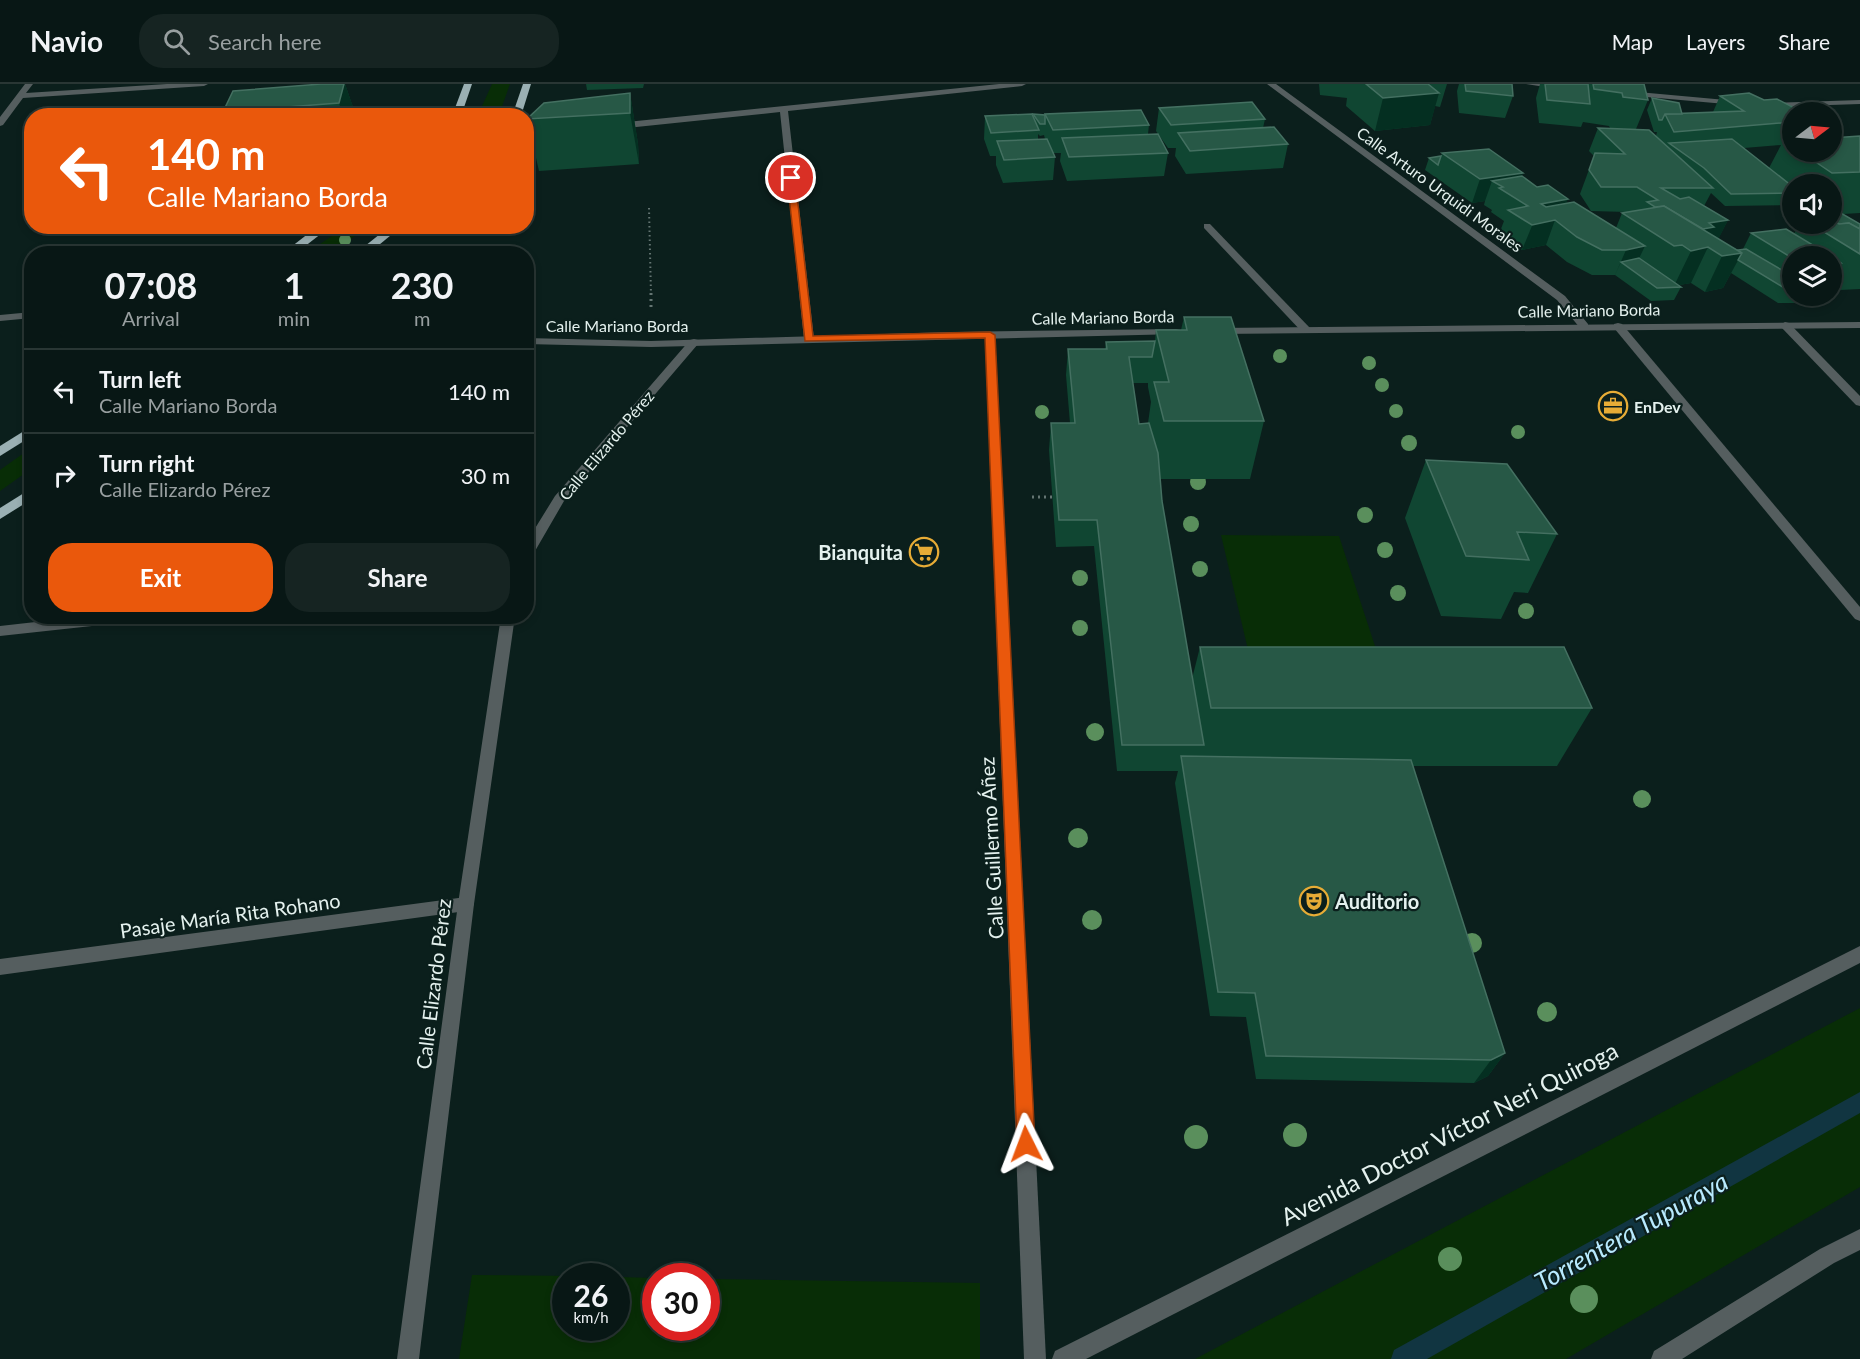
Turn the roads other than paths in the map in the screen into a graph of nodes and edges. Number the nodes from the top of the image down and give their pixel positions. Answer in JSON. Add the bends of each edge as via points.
{"nodes":[{"id":1,"x":104,"y":84,"type":"edge"},
{"id":2,"x":204,"y":84,"type":"edge"},
{"id":3,"x":468,"y":84,"type":"edge"},
{"id":4,"x":527,"y":84,"type":"edge"},
{"id":5,"x":1022,"y":84,"type":"edge"},
{"id":6,"x":1271,"y":84,"type":"edge"},
{"id":7,"x":1530,"y":84,"type":"edge"},
{"id":8,"x":1564,"y":87,"type":"edge"},
{"id":9,"x":1622,"y":88,"type":"edge"},
{"id":10,"x":24,"y":90,"type":"edge"},
{"id":11,"x":1860,"y":102,"type":"edge"},
{"id":12,"x":1744,"y":104,"type":"edge"},
{"id":13,"x":461,"y":108,"type":"edge"},
{"id":14,"x":519,"y":108,"type":"edge"},
{"id":15,"x":783,"y":109,"type":"junction"},
{"id":16,"x":1774,"y":115,"type":"edge"},
{"id":17,"x":0,"y":123,"type":"edge"},
{"id":18,"x":608,"y":127,"type":"edge"},
{"id":19,"x":562,"y":132,"type":"edge"},
{"id":20,"x":534,"y":135,"type":"edge"},
{"id":21,"x":1207,"y":226,"type":"dead end"},
{"id":22,"x":315,"y":234,"type":"edge"},
{"id":23,"x":386,"y":234,"type":"edge"},
{"id":24,"x":298,"y":246,"type":"edge"},
{"id":25,"x":371,"y":246,"type":"edge"},
{"id":26,"x":24,"y":316,"type":"edge"},
{"id":27,"x":0,"y":318,"type":"edge"},
{"id":28,"x":1785,"y":325,"type":"junction"},
{"id":29,"x":1860,"y":325,"type":"edge"},
{"id":30,"x":1584,"y":326,"type":"junction"},
{"id":31,"x":1618,"y":326,"type":"junction"},
{"id":32,"x":1306,"y":330,"type":"junction"},
{"id":33,"x":1184,"y":332,"type":"edge"},
{"id":34,"x":1208,"y":332,"type":"edge"},
{"id":35,"x":990,"y":335,"type":"junction"},
{"id":36,"x":808,"y":339,"type":"junction"},
{"id":37,"x":534,"y":341,"type":"edge"},
{"id":38,"x":694,"y":342,"type":"junction"},
{"id":39,"x":1860,"y":403,"type":"edge"},
{"id":40,"x":24,"y":436,"type":"edge"},
{"id":41,"x":0,"y":452,"type":"edge"},
{"id":42,"x":24,"y":498,"type":"edge"},
{"id":43,"x":0,"y":515,"type":"edge"},
{"id":44,"x":534,"y":541,"type":"edge"},
{"id":45,"x":1860,"y":616,"type":"edge"},
{"id":46,"x":64,"y":624,"type":"edge"},
{"id":47,"x":507,"y":624,"type":"edge"},
{"id":48,"x":0,"y":631,"type":"edge"},
{"id":49,"x":466,"y":904,"type":"junction"},
{"id":50,"x":1860,"y":954,"type":"edge"},
{"id":51,"x":0,"y":967,"type":"edge"},
{"id":52,"x":1860,"y":1239,"type":"edge"},
{"id":53,"x":408,"y":1359,"type":"edge"},
{"id":54,"x":1035,"y":1359,"type":"edge"},
{"id":55,"x":1063,"y":1359,"type":"edge"},
{"id":56,"x":1662,"y":1359,"type":"edge"}],
"edges":[{"from":1,"to":10,"type":"street"},
{"from":2,"to":10,"type":"street"},
{"from":3,"to":13,"type":"highway"},
{"from":4,"to":14,"type":"highway"},
{"from":5,"to":15,"type":"street"},
{"from":6,"to":30,"type":"street","name":"Calle Arturo Urquidi Morales","via":[[1561,298]]},
{"from":7,"to":8,"type":"street"},
{"from":9,"to":12,"type":"street","via":[[1631,94]]},
{"from":10,"to":17,"type":"street"},
{"from":11,"to":16,"type":"street","via":[[1756,105]]},
{"from":15,"to":18,"type":"street"},
{"from":15,"to":36,"type":"street"},
{"from":19,"to":20,"type":"street"},
{"from":21,"to":32,"type":"street"},
{"from":22,"to":24,"type":"highway"},
{"from":23,"to":25,"type":"highway"},
{"from":26,"to":27,"type":"street"},
{"from":28,"to":29,"type":"street","name":"Calle Mariano Borda"},
{"from":28,"to":31,"type":"street","name":"Calle Mariano Borda"},
{"from":28,"to":39,"type":"street"},
{"from":30,"to":31,"type":"street","name":"Calle Mariano Borda"},
{"from":30,"to":32,"type":"street","name":"Calle Mariano Borda"},
{"from":31,"to":45,"type":"street"},
{"from":32,"to":34,"type":"street","name":"Calle Mariano Borda"},
{"from":33,"to":35,"type":"street","name":"Calle Mariano Borda"},
{"from":35,"to":36,"type":"street","name":"Calle Mariano Borda"},
{"from":35,"to":54,"type":"street","name":"Calle Guillermo Áñez"},
{"from":36,"to":38,"type":"street","name":"Calle Mariano Borda"},
{"from":37,"to":38,"type":"street","name":"Calle Mariano Borda"},
{"from":38,"to":44,"type":"street","name":"Calle Elizardo Pérez","via":[[559,499]]},
{"from":40,"to":41,"type":"highway"},
{"from":42,"to":43,"type":"highway"},
{"from":46,"to":48,"type":"street"},
{"from":47,"to":49,"type":"street","name":"Calle Elizardo Pérez"},
{"from":49,"to":51,"type":"street","name":"Pasaje María Rita Rohano"},
{"from":49,"to":53,"type":"street","name":"Calle Elizardo Pérez"},
{"from":50,"to":55,"type":"street","name":"Avenida Doctor Víctor Neri Quiroga"},
{"from":52,"to":56,"type":"street"}]}
